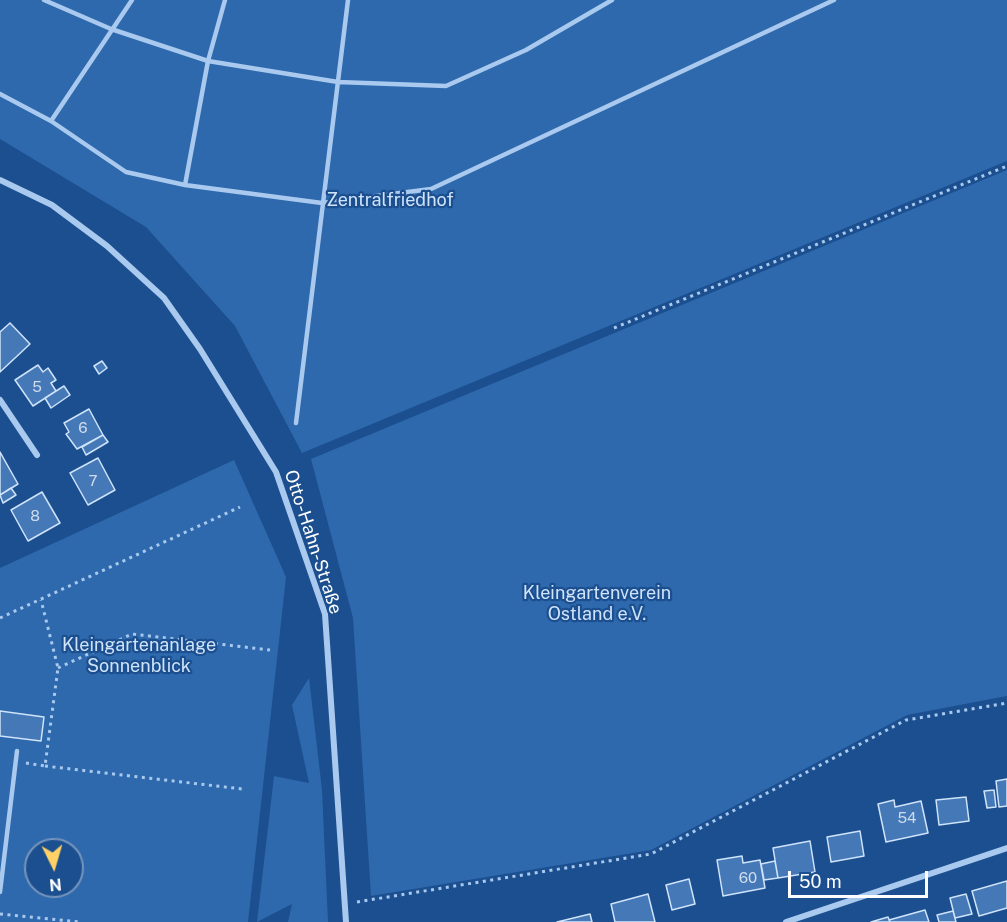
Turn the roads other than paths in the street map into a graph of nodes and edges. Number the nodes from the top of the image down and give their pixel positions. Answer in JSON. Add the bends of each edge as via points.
{"nodes":[{"id":1,"x":44,"y":0,"type":"edge"},
{"id":2,"x":132,"y":0,"type":"edge"},
{"id":3,"x":225,"y":0,"type":"edge"},
{"id":4,"x":348,"y":0,"type":"edge"},
{"id":5,"x":612,"y":0,"type":"edge"},
{"id":6,"x":834,"y":0,"type":"edge"},
{"id":7,"x":111,"y":30,"type":"junction"},
{"id":8,"x":208,"y":61,"type":"junction"},
{"id":9,"x":338,"y":82,"type":"junction"},
{"id":10,"x":0,"y":94,"type":"edge"},
{"id":11,"x":51,"y":121,"type":"junction"},
{"id":12,"x":0,"y":180,"type":"edge"},
{"id":13,"x":185,"y":184,"type":"junction"},
{"id":14,"x":322,"y":203,"type":"junction"},
{"id":15,"x":0,"y":400,"type":"edge"},
{"id":16,"x":296,"y":423,"type":"dead end"},
{"id":17,"x":38,"y":455,"type":"dead end"},
{"id":18,"x":16,"y":751,"type":"dead end"},
{"id":19,"x":1007,"y":848,"type":"edge"},
{"id":20,"x":0,"y":892,"type":"edge"},
{"id":21,"x":345,"y":922,"type":"edge"},
{"id":22,"x":786,"y":922,"type":"edge"}],
"edges":[{"from":1,"to":7,"type":"lane"},
{"from":2,"to":7,"type":"lane"},
{"from":3,"to":8,"type":"lane"},
{"from":4,"to":9,"type":"lane"},
{"from":5,"to":9,"type":"lane","via":[[526,50],[446,86]]},
{"from":6,"to":14,"type":"lane","via":[[431,189]]},
{"from":7,"to":8,"type":"lane"},
{"from":7,"to":11,"type":"lane"},
{"from":8,"to":9,"type":"lane"},
{"from":8,"to":13,"type":"lane"},
{"from":9,"to":14,"type":"lane"},
{"from":10,"to":11,"type":"lane"},
{"from":11,"to":13,"type":"lane","via":[[126,172]]},
{"from":12,"to":21,"type":"street","name":"Otto-Hahn-Straße","via":[[51,205],[106,246],[164,298],[276,472],[324,614]]},
{"from":13,"to":14,"type":"lane"},
{"from":14,"to":16,"type":"lane"},
{"from":15,"to":17,"type":"street"},
{"from":18,"to":20,"type":"lane"},
{"from":19,"to":22,"type":"street"}]}
